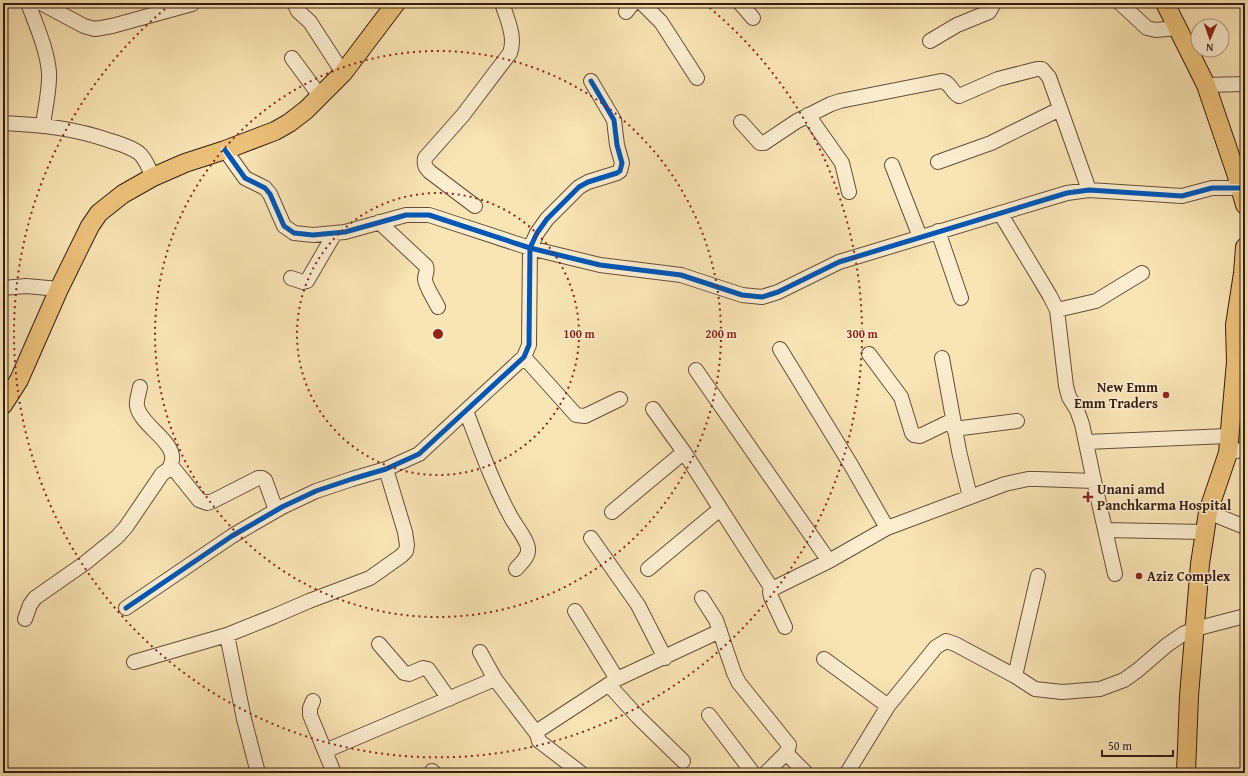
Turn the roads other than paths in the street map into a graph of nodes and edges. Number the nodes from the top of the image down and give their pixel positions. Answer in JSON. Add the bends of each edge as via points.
{"nodes":[{"id":1,"x":28,"y":3,"type":"edge"},
{"id":2,"x":41,"y":3,"type":"edge"},
{"id":3,"x":294,"y":3,"type":"edge"},
{"id":4,"x":396,"y":3,"type":"edge"},
{"id":5,"x":502,"y":3,"type":"edge"},
{"id":6,"x":642,"y":3,"type":"edge"},
{"id":7,"x":740,"y":3,"type":"edge"},
{"id":8,"x":991,"y":3,"type":"edge"},
{"id":9,"x":1120,"y":3,"type":"edge"},
{"id":10,"x":1165,"y":3,"type":"edge"},
{"id":11,"x":192,"y":4,"type":"edge"},
{"id":12,"x":753,"y":18,"type":"dead end"},
{"id":13,"x":1177,"y":28,"type":"junction"},
{"id":14,"x":930,"y":41,"type":"dead end"},
{"id":15,"x":292,"y":58,"type":"dead end"},
{"id":16,"x":343,"y":73,"type":"junction"},
{"id":17,"x":697,"y":78,"type":"dead end"},
{"id":18,"x":590,"y":81,"type":"dead end"},
{"id":19,"x":1245,"y":84,"type":"edge"},
{"id":20,"x":1206,"y":85,"type":"junction"},
{"id":21,"x":320,"y":96,"type":"junction"},
{"id":22,"x":1060,"y":109,"type":"junction"},
{"id":23,"x":808,"y":116,"type":"junction"},
{"id":24,"x":3,"y":122,"type":"edge"},
{"id":25,"x":741,"y":122,"type":"dead end"},
{"id":26,"x":43,"y":125,"type":"junction"},
{"id":27,"x":225,"y":150,"type":"junction"},
{"id":28,"x":938,"y":162,"type":"dead end"},
{"id":29,"x":892,"y":165,"type":"dead end"},
{"id":30,"x":153,"y":177,"type":"junction"},
{"id":31,"x":1089,"y":190,"type":"junction"},
{"id":32,"x":849,"y":192,"type":"dead end"},
{"id":33,"x":1243,"y":197,"type":"edge"},
{"id":34,"x":475,"y":206,"type":"dead end"},
{"id":35,"x":1000,"y":214,"type":"junction"},
{"id":36,"x":380,"y":222,"type":"junction"},
{"id":37,"x":938,"y":231,"type":"junction"},
{"id":38,"x":335,"y":233,"type":"junction"},
{"id":39,"x":920,"y":237,"type":"junction"},
{"id":40,"x":1245,"y":247,"type":"edge"},
{"id":41,"x":530,"y":248,"type":"junction"},
{"id":42,"x":1142,"y":273,"type":"dead end"},
{"id":43,"x":291,"y":278,"type":"dead end"},
{"id":44,"x":3,"y":288,"type":"edge"},
{"id":45,"x":60,"y":289,"type":"junction"},
{"id":46,"x":961,"y":298,"type":"dead end"},
{"id":47,"x":438,"y":307,"type":"dead end"},
{"id":48,"x":1241,"y":309,"type":"edge"},
{"id":49,"x":1057,"y":310,"type":"junction"},
{"id":50,"x":780,"y":349,"type":"dead end"},
{"id":51,"x":869,"y":354,"type":"dead end"},
{"id":52,"x":524,"y":357,"type":"junction"},
{"id":53,"x":942,"y":358,"type":"dead end"},
{"id":54,"x":696,"y":370,"type":"dead end"},
{"id":55,"x":140,"y":387,"type":"dead end"},
{"id":56,"x":620,"y":399,"type":"dead end"},
{"id":57,"x":3,"y":404,"type":"edge"},
{"id":58,"x":653,"y":409,"type":"dead end"},
{"id":59,"x":466,"y":411,"type":"junction"},
{"id":60,"x":1017,"y":421,"type":"dead end"},
{"id":61,"x":954,"y":425,"type":"junction"},
{"id":62,"x":1086,"y":442,"type":"junction"},
{"id":63,"x":1228,"y":445,"type":"junction"},
{"id":64,"x":1245,"y":449,"type":"edge"},
{"id":65,"x":684,"y":452,"type":"junction"},
{"id":66,"x":169,"y":469,"type":"junction"},
{"id":67,"x":386,"y":469,"type":"junction"},
{"id":68,"x":1094,"y":481,"type":"junction"},
{"id":69,"x":970,"y":497,"type":"junction"},
{"id":70,"x":720,"y":509,"type":"junction"},
{"id":71,"x":276,"y":510,"type":"junction"},
{"id":72,"x":612,"y":512,"type":"dead end"},
{"id":73,"x":1208,"y":512,"type":"junction"},
{"id":74,"x":1245,"y":527,"type":"edge"},
{"id":75,"x":887,"y":528,"type":"junction"},
{"id":76,"x":1105,"y":530,"type":"junction"},
{"id":77,"x":1205,"y":532,"type":"junction"},
{"id":78,"x":591,"y":538,"type":"dead end"},
{"id":79,"x":829,"y":561,"type":"junction"},
{"id":80,"x":516,"y":569,"type":"dead end"},
{"id":81,"x":648,"y":569,"type":"dead end"},
{"id":82,"x":1115,"y":574,"type":"dead end"},
{"id":83,"x":1038,"y":576,"type":"dead end"},
{"id":84,"x":772,"y":590,"type":"junction"},
{"id":85,"x":702,"y":598,"type":"dead end"},
{"id":86,"x":126,"y":608,"type":"dead end"},
{"id":87,"x":574,"y":611,"type":"dead end"},
{"id":88,"x":1245,"y":616,"type":"edge"},
{"id":89,"x":25,"y":619,"type":"dead end"},
{"id":90,"x":785,"y":627,"type":"dead end"},
{"id":91,"x":1195,"y":629,"type":"junction"},
{"id":92,"x":720,"y":631,"type":"junction"},
{"id":93,"x":227,"y":635,"type":"junction"},
{"id":94,"x":379,"y":644,"type":"dead end"},
{"id":95,"x":480,"y":652,"type":"dead end"},
{"id":96,"x":665,"y":658,"type":"junction"},
{"id":97,"x":824,"y":659,"type":"dead end"},
{"id":98,"x":134,"y":662,"type":"dead end"},
{"id":99,"x":1014,"y":676,"type":"junction"},
{"id":100,"x":495,"y":679,"type":"junction"},
{"id":101,"x":613,"y":682,"type":"junction"},
{"id":102,"x":449,"y":698,"type":"junction"},
{"id":103,"x":313,"y":701,"type":"dead end"},
{"id":104,"x":888,"y":706,"type":"junction"},
{"id":105,"x":710,"y":715,"type":"dead end"},
{"id":106,"x":537,"y":734,"type":"junction"},
{"id":107,"x":325,"y":752,"type":"junction"},
{"id":108,"x":786,"y":753,"type":"junction"},
{"id":109,"x":683,"y":761,"type":"dead end"},
{"id":110,"x":258,"y":773,"type":"edge"},
{"id":111,"x":334,"y":773,"type":"edge"},
{"id":112,"x":581,"y":773,"type":"edge"},
{"id":113,"x":753,"y":773,"type":"edge"},
{"id":114,"x":766,"y":773,"type":"edge"},
{"id":115,"x":806,"y":773,"type":"edge"},
{"id":116,"x":847,"y":773,"type":"edge"},
{"id":117,"x":1186,"y":773,"type":"edge"}],
"edges":[{"from":1,"to":26,"type":"street","via":[[48,65]]},
{"from":2,"to":11,"type":"street","via":[[84,26],[95,29]]},
{"from":3,"to":16,"type":"street","via":[[298,11],[310,22]]},
{"from":4,"to":16,"type":"main road"},
{"from":5,"to":34,"type":"street","via":[[513,47],[424,163],[425,168]]},
{"from":6,"to":17,"type":"street","via":[[661,22]]},
{"from":7,"to":12,"type":"street"},
{"from":8,"to":14,"type":"street","via":[[989,12],[957,25]]},
{"from":9,"to":13,"type":"street","via":[[1147,28]]},
{"from":10,"to":13,"type":"main road"},
{"from":13,"to":20,"type":"main road"},
{"from":15,"to":21,"type":"street"},
{"from":16,"to":21,"type":"main road"},
{"from":18,"to":41,"type":"street","via":[[614,120],[622,168],[617,173],[579,187],[547,220]]},
{"from":19,"to":20,"type":"street"},
{"from":20,"to":33,"type":"main road"},
{"from":21,"to":27,"type":"main road","via":[[306,110],[275,131]]},
{"from":22,"to":23,"type":"street","via":[[1048,77],[1042,69],[1037,69],[998,79],[963,95],[957,95],[945,81],[936,81],[840,101]]},
{"from":22,"to":28,"type":"street","via":[[991,143]]},
{"from":22,"to":31,"type":"street"},
{"from":23,"to":25,"type":"street","via":[[764,143],[760,143]]},
{"from":23,"to":32,"type":"street","via":[[842,163]]},
{"from":24,"to":26,"type":"street"},
{"from":26,"to":30,"type":"street","via":[[91,134],[132,149],[144,158]]},
{"from":27,"to":30,"type":"main road"},
{"from":27,"to":38,"type":"street","via":[[245,178],[265,188],[270,194],[284,226],[289,231],[302,234]]},
{"from":29,"to":39,"type":"street"},
{"from":30,"to":45,"type":"main road","via":[[123,194],[99,213],[90,226]]},
{"from":31,"to":33,"type":"street","via":[[1182,196],[1212,188]]},
{"from":31,"to":35,"type":"street","via":[[1056,195]]},
{"from":35,"to":37,"type":"street"},
{"from":35,"to":49,"type":"street"},
{"from":36,"to":38,"type":"street","via":[[358,230]]},
{"from":36,"to":41,"type":"street","via":[[406,215],[429,215]]},
{"from":36,"to":47,"type":"street","via":[[426,266],[426,282]]},
{"from":37,"to":39,"type":"street"},
{"from":37,"to":46,"type":"street"},
{"from":38,"to":43,"type":"street","via":[[307,281]]},
{"from":39,"to":41,"type":"street","via":[[839,262],[778,292],[762,297],[742,295],[681,275],[600,265]]},
{"from":40,"to":48,"type":"main road"},
{"from":41,"to":52,"type":"street","via":[[529,345]]},
{"from":42,"to":49,"type":"street","via":[[1096,301]]},
{"from":44,"to":45,"type":"street","via":[[26,286]]},
{"from":45,"to":57,"type":"main road","via":[[19,380]]},
{"from":48,"to":63,"type":"main road","via":[[1235,325],[1236,362]]},
{"from":49,"to":62,"type":"street","via":[[1066,386],[1069,397],[1081,417]]},
{"from":50,"to":75,"type":"street"},
{"from":51,"to":61,"type":"street","via":[[901,397],[914,435],[920,436]]},
{"from":52,"to":56,"type":"street","via":[[576,415],[585,416]]},
{"from":52,"to":59,"type":"street"},
{"from":53,"to":61,"type":"street"},
{"from":54,"to":79,"type":"street"},
{"from":55,"to":66,"type":"street","via":[[138,410],[171,452],[172,461]]},
{"from":58,"to":65,"type":"street"},
{"from":59,"to":67,"type":"street","via":[[419,454]]},
{"from":59,"to":80,"type":"street","via":[[498,492],[528,546],[526,557]]},
{"from":60,"to":61,"type":"street"},
{"from":61,"to":69,"type":"street"},
{"from":62,"to":63,"type":"street"},
{"from":62,"to":68,"type":"street"},
{"from":63,"to":64,"type":"street"},
{"from":63,"to":73,"type":"main road"},
{"from":65,"to":70,"type":"street"},
{"from":65,"to":72,"type":"street"},
{"from":66,"to":71,"type":"street","via":[[174,469],[199,500],[206,503],[262,478]]},
{"from":66,"to":89,"type":"street","via":[[162,474],[117,537],[35,598]]},
{"from":67,"to":71,"type":"street","via":[[316,491]]},
{"from":67,"to":93,"type":"street","via":[[405,532],[406,551],[370,578]]},
{"from":68,"to":69,"type":"street","via":[[1028,479],[1005,484]]},
{"from":68,"to":76,"type":"street"},
{"from":69,"to":75,"type":"street"},
{"from":70,"to":81,"type":"street"},
{"from":70,"to":84,"type":"street"},
{"from":71,"to":86,"type":"street","via":[[232,536]]},
{"from":73,"to":74,"type":"street"},
{"from":73,"to":77,"type":"main road"},
{"from":75,"to":79,"type":"street"},
{"from":76,"to":77,"type":"street"},
{"from":76,"to":82,"type":"street"},
{"from":77,"to":91,"type":"main road"},
{"from":78,"to":96,"type":"street","via":[[638,605]]},
{"from":79,"to":84,"type":"street"},
{"from":83,"to":99,"type":"street"},
{"from":84,"to":90,"type":"street","via":[[770,597]]},
{"from":85,"to":92,"type":"street"},
{"from":87,"to":101,"type":"street"},
{"from":88,"to":91,"type":"street"},
{"from":91,"to":99,"type":"street","via":[[1182,634],[1124,680],[1100,689],[1044,691],[1035,689]]},
{"from":91,"to":117,"type":"main road"},
{"from":92,"to":96,"type":"street"},
{"from":92,"to":108,"type":"street","via":[[739,683],[787,742]]},
{"from":93,"to":98,"type":"street"},
{"from":93,"to":110,"type":"street"},
{"from":94,"to":102,"type":"street","via":[[404,673],[409,674],[423,668],[430,670]]},
{"from":95,"to":100,"type":"street"},
{"from":96,"to":101,"type":"street"},
{"from":97,"to":104,"type":"street"},
{"from":99,"to":104,"type":"street","via":[[955,644],[946,642],[936,647]]},
{"from":100,"to":102,"type":"street"},
{"from":100,"to":106,"type":"street"},
{"from":101,"to":106,"type":"street","via":[[543,727]]},
{"from":101,"to":109,"type":"street","via":[[638,717]]},
{"from":102,"to":107,"type":"street"},
{"from":103,"to":107,"type":"street","via":[[310,714]]},
{"from":104,"to":116,"type":"street"},
{"from":105,"to":113,"type":"street"},
{"from":106,"to":112,"type":"street","via":[[538,741]]},
{"from":107,"to":111,"type":"street"},
{"from":108,"to":114,"type":"street"},
{"from":108,"to":115,"type":"street"}]}
